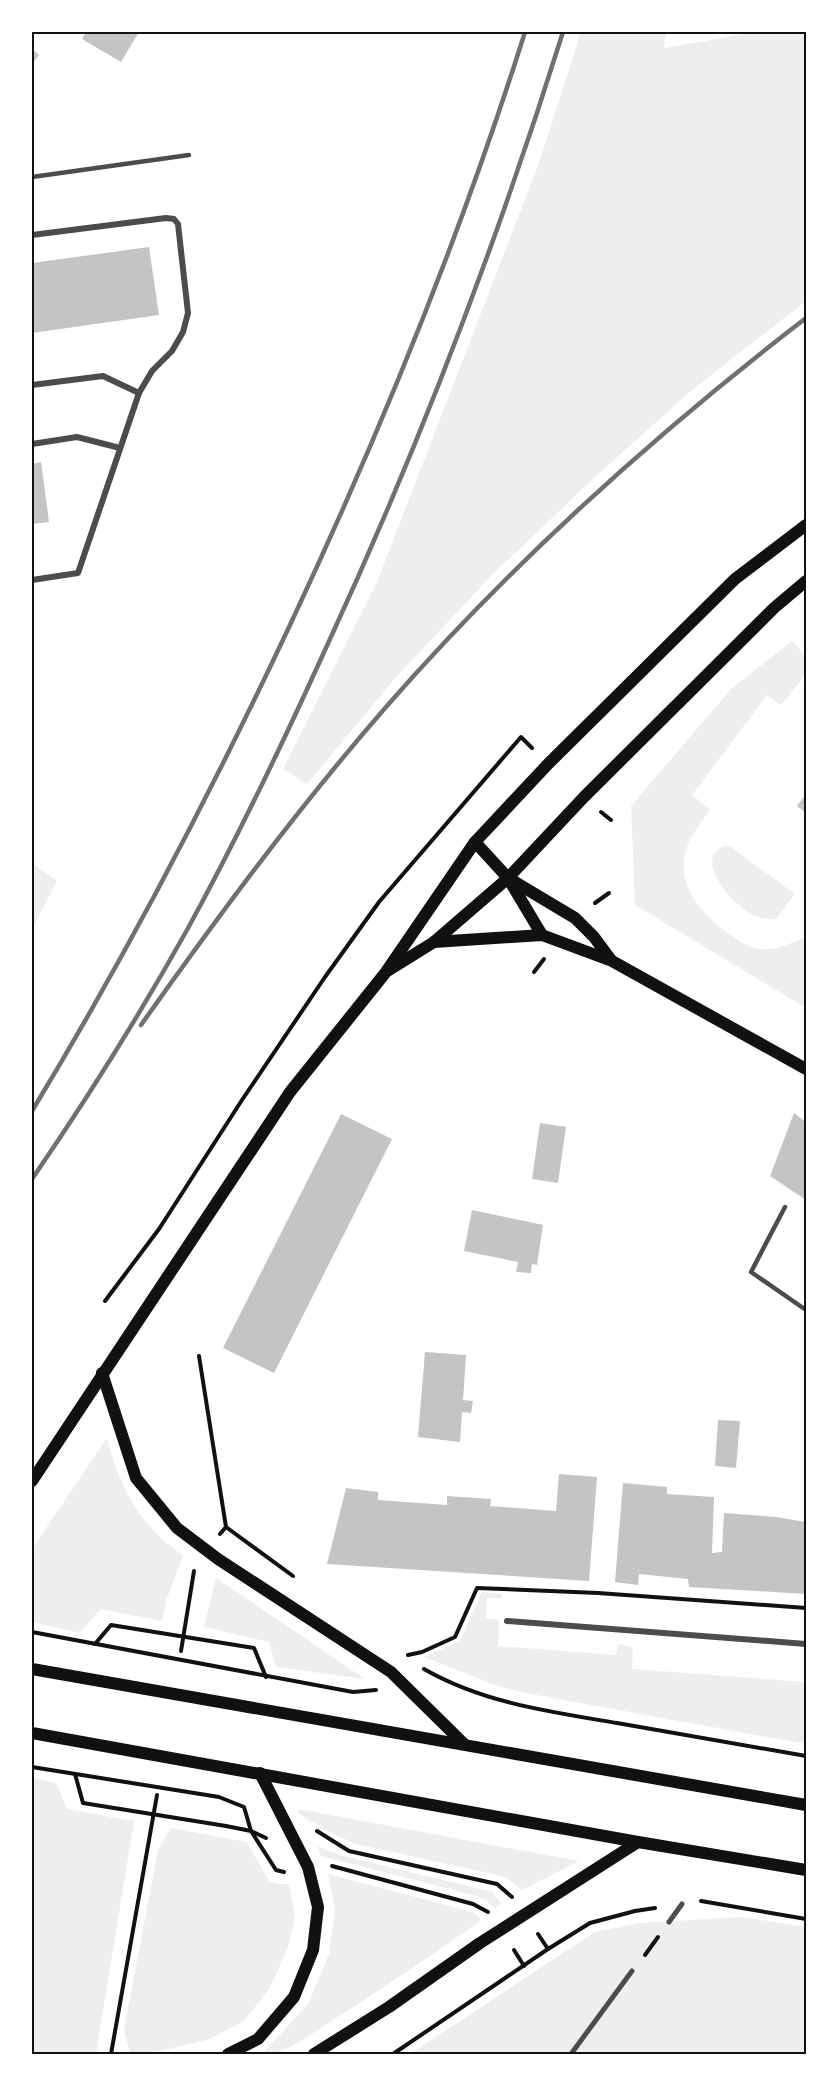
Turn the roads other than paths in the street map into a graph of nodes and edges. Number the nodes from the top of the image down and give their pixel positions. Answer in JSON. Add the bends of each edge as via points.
{"nodes":[{"id":1,"x":189,"y":155,"type":"dead end"},
{"id":2,"x":32,"y":177,"type":"edge"},
{"id":3,"x":32,"y":235,"type":"edge"},
{"id":4,"x":32,"y":385,"type":"edge"},
{"id":5,"x":139,"y":393,"type":"junction"},
{"id":6,"x":32,"y":444,"type":"edge"},
{"id":7,"x":120,"y":448,"type":"junction"},
{"id":8,"x":807,"y":525,"type":"edge"},
{"id":9,"x":32,"y":580,"type":"edge"},
{"id":10,"x":807,"y":581,"type":"edge"},
{"id":11,"x":476,"y":842,"type":"junction"},
{"id":12,"x":508,"y":878,"type":"junction"},
{"id":13,"x":542,"y":935,"type":"junction"},
{"id":14,"x":434,"y":942,"type":"junction"},
{"id":15,"x":612,"y":961,"type":"junction"},
{"id":16,"x":386,"y":972,"type":"junction"},
{"id":17,"x":807,"y":1069,"type":"edge"},
{"id":18,"x":785,"y":1207,"type":"dead end"},
{"id":19,"x":807,"y":1310,"type":"edge"},
{"id":20,"x":102,"y":1373,"type":"junction"},
{"id":21,"x":32,"y":1481,"type":"edge"},
{"id":22,"x":507,"y":1621,"type":"dead end"},
{"id":23,"x":807,"y":1644,"type":"edge"},
{"id":24,"x":32,"y":1669,"type":"edge"},
{"id":25,"x":32,"y":1733,"type":"edge"},
{"id":26,"x":464,"y":1744,"type":"junction"},
{"id":27,"x":260,"y":1773,"type":"junction"},
{"id":28,"x":807,"y":1805,"type":"edge"},
{"id":29,"x":638,"y":1842,"type":"junction"},
{"id":30,"x":807,"y":1870,"type":"edge"},
{"id":31,"x":682,"y":1904,"type":"dead end"},
{"id":32,"x":669,"y":1922,"type":"road end"},
{"id":33,"x":632,"y":1971,"type":"road end"},
{"id":34,"x":228,"y":2055,"type":"edge"},
{"id":35,"x":314,"y":2055,"type":"edge"},
{"id":36,"x":571,"y":2055,"type":"edge"}],
"edges":[{"from":1,"to":2,"type":"lane"},
{"from":3,"to":5,"type":"street","via":[[166,218],[178,224],[188,313],[172,351],[152,371]]},
{"from":4,"to":5,"type":"street","via":[[103,376]]},
{"from":5,"to":7,"type":"street"},
{"from":6,"to":7,"type":"street","via":[[77,437]]},
{"from":7,"to":9,"type":"street","via":[[78,573]]},
{"from":8,"to":11,"type":"main road","via":[[735,579],[549,763]]},
{"from":10,"to":12,"type":"main road","via":[[774,608]]},
{"from":11,"to":12,"type":"main road"},
{"from":11,"to":16,"type":"main road"},
{"from":12,"to":13,"type":"main road"},
{"from":12,"to":14,"type":"main road"},
{"from":12,"to":15,"type":"main road","via":[[575,918]]},
{"from":13,"to":14,"type":"main road"},
{"from":13,"to":15,"type":"main road"},
{"from":14,"to":16,"type":"main road"},
{"from":15,"to":17,"type":"main road"},
{"from":16,"to":20,"type":"main road","via":[[290,1092]]},
{"from":18,"to":19,"type":"lane","via":[[751,1272]]},
{"from":20,"to":21,"type":"main road"},
{"from":20,"to":26,"type":"main road","via":[[136,1478],[177,1528],[391,1672]]},
{"from":22,"to":23,"type":"street"},
{"from":24,"to":26,"type":"main road"},
{"from":25,"to":27,"type":"main road"},
{"from":26,"to":28,"type":"main road"},
{"from":27,"to":29,"type":"main road"},
{"from":27,"to":34,"type":"main road","via":[[308,1867],[318,1907],[313,1950],[294,1997],[258,2039]]},
{"from":29,"to":30,"type":"main road"},
{"from":29,"to":35,"type":"main road"},
{"from":31,"to":32,"type":"street"},
{"from":33,"to":36,"type":"street"}]}
